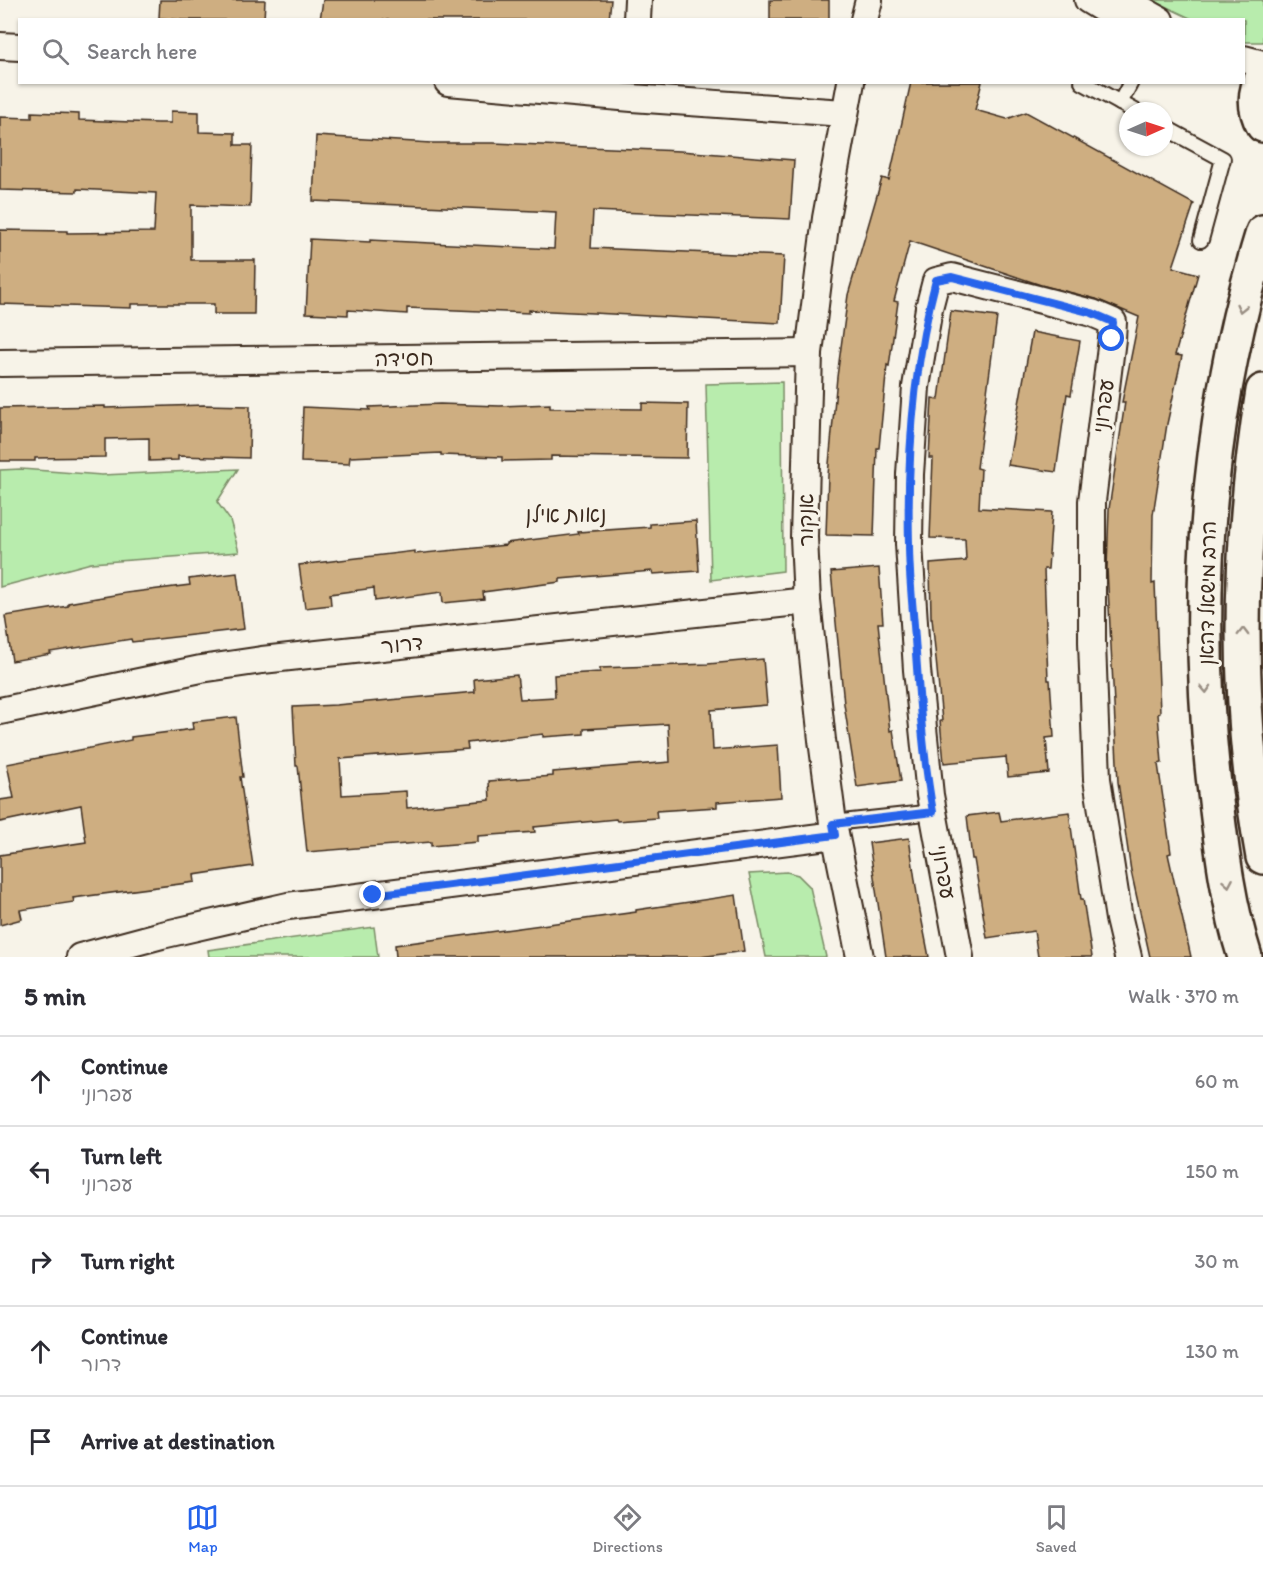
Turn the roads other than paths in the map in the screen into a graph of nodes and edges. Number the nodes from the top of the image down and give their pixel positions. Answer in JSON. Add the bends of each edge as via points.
{"nodes":[{"id":1,"x":638,"y":0,"type":"edge"},
{"id":2,"x":869,"y":0,"type":"edge"},
{"id":3,"x":1088,"y":0,"type":"edge"},
{"id":4,"x":1125,"y":0,"type":"edge"},
{"id":5,"x":637,"y":18,"type":"edge"},
{"id":6,"x":864,"y":18,"type":"edge"},
{"id":7,"x":1118,"y":18,"type":"edge"},
{"id":8,"x":1156,"y":18,"type":"edge"},
{"id":9,"x":0,"y":46,"type":"edge"},
{"id":10,"x":18,"y":48,"type":"edge"},
{"id":11,"x":1245,"y":61,"type":"edge"},
{"id":12,"x":494,"y":84,"type":"edge"},
{"id":13,"x":851,"y":84,"type":"edge"},
{"id":14,"x":1086,"y":84,"type":"edge"},
{"id":15,"x":1130,"y":84,"type":"edge"},
{"id":16,"x":1257,"y":88,"type":"edge"},
{"id":17,"x":633,"y":90,"type":"edge"},
{"id":18,"x":1119,"y":102,"type":"edge"},
{"id":19,"x":1121,"y":102,"type":"edge"},
{"id":20,"x":844,"y":113,"type":"junction"},
{"id":21,"x":1173,"y":132,"type":"edge"},
{"id":22,"x":1263,"y":232,"type":"edge"},
{"id":23,"x":1201,"y":240,"type":"dead end"},
{"id":24,"x":809,"y":353,"type":"junction"},
{"id":25,"x":0,"y":363,"type":"edge"},
{"id":26,"x":1263,"y":391,"type":"edge"},
{"id":27,"x":807,"y":601,"type":"junction"},
{"id":28,"x":0,"y":711,"type":"edge"},
{"id":29,"x":933,"y":812,"type":"junction"},
{"id":30,"x":834,"y":829,"type":"junction"},
{"id":31,"x":1263,"y":857,"type":"edge"},
{"id":32,"x":80,"y":957,"type":"edge"},
{"id":33,"x":861,"y":957,"type":"edge"},
{"id":34,"x":960,"y":957,"type":"edge"},
{"id":35,"x":1128,"y":957,"type":"edge"},
{"id":36,"x":1245,"y":957,"type":"edge"}],
"edges":[{"from":1,"to":5,"type":"street"},
{"from":2,"to":6,"type":"street"},
{"from":3,"to":7,"type":"street"},
{"from":4,"to":8,"type":"street"},
{"from":9,"to":10,"type":"street"},
{"from":11,"to":16,"type":"street"},
{"from":12,"to":17,"type":"street"},
{"from":13,"to":20,"type":"street","name":"אנקור"},
{"from":14,"to":18,"type":"lane"},
{"from":15,"to":19,"type":"lane"},
{"from":17,"to":20,"type":"street"},
{"from":20,"to":24,"type":"street","name":"אנקור"},
{"from":21,"to":23,"type":"lane","via":[[1223,159]]},
{"from":22,"to":36,"type":"street","name":"הרב מישאל דהאן","one_way":true,"via":[[1230,356],[1215,444],[1206,546],[1204,651],[1209,742],[1221,842]]},
{"from":24,"to":25,"type":"street","name":"חסידה"},
{"from":24,"to":27,"type":"street","name":"אנקור","via":[[804,537]]},
{"from":31,"to":26,"type":"street","name":"הרב מישאל דהאן","one_way":true,"via":[[1247,738],[1242,650],[1244,548]]},
{"from":27,"to":28,"type":"street","name":"דרור","via":[[262,660]]},
{"from":27,"to":30,"type":"street","name":"אנקור"},
{"from":29,"to":30,"type":"lane"},
{"from":29,"to":34,"type":"street","name":"עפרוני"},
{"from":29,"to":35,"type":"street","name":"עפרוני","via":[[917,670],[909,544],[910,474],[916,387],[929,308],[936,280],[952,277],[1092,313],[1113,322],[1092,501],[1092,642],[1097,778]]},
{"from":30,"to":32,"type":"street","via":[[288,906]]},
{"from":30,"to":33,"type":"street","name":"אנקור"}]}
